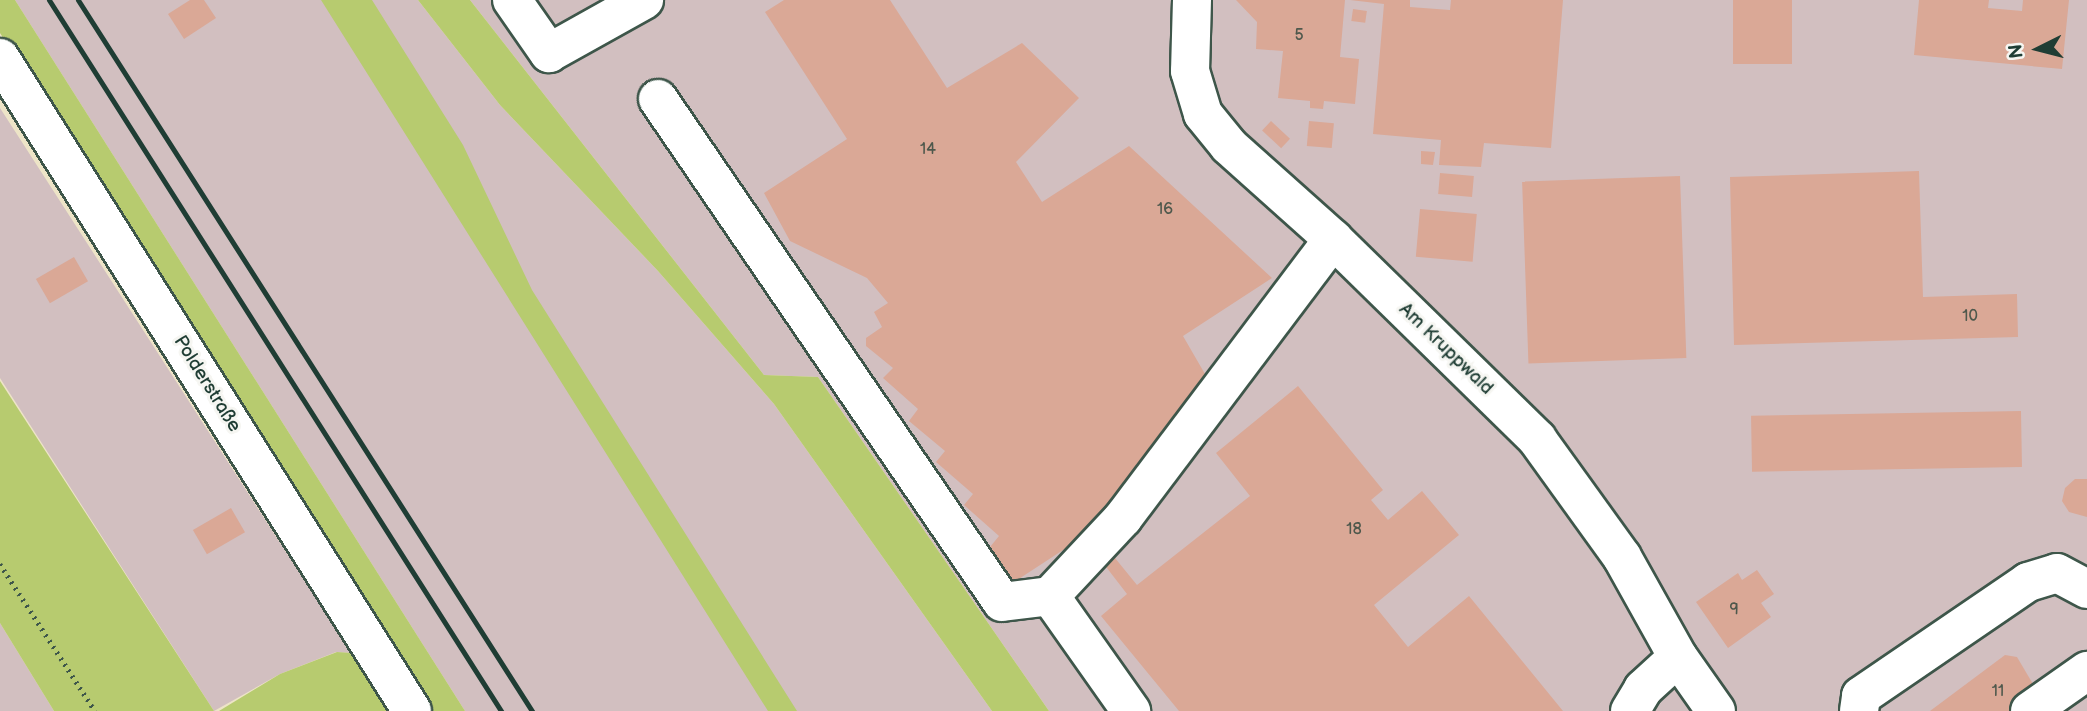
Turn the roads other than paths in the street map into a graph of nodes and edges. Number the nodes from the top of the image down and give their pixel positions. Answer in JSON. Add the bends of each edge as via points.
{"nodes":[{"id":1,"x":512,"y":0,"type":"edge"},
{"id":2,"x":644,"y":0,"type":"edge"},
{"id":3,"x":1192,"y":0,"type":"edge"},
{"id":4,"x":0,"y":58,"type":"edge"},
{"id":5,"x":658,"y":99,"type":"dead end"},
{"id":6,"x":1333,"y":239,"type":"junction"},
{"id":7,"x":2087,"y":589,"type":"edge"},
{"id":8,"x":1050,"y":596,"type":"junction"},
{"id":9,"x":1678,"y":657,"type":"junction"},
{"id":10,"x":2087,"y":671,"type":"edge"},
{"id":11,"x":412,"y":711,"type":"edge"},
{"id":12,"x":1130,"y":711,"type":"edge"},
{"id":13,"x":1630,"y":711,"type":"edge"},
{"id":14,"x":1716,"y":711,"type":"edge"},
{"id":15,"x":1859,"y":711,"type":"edge"},
{"id":16,"x":2031,"y":711,"type":"edge"}],
"edges":[{"from":1,"to":2,"type":"street","via":[[549,53]]},
{"from":3,"to":6,"type":"street","name":"Am Kruppwald","via":[[1190,71],[1203,114],[1229,146]]},
{"from":4,"to":11,"type":"street","name":"Polderstraße"},
{"from":5,"to":8,"type":"street","via":[[1002,602]]},
{"from":6,"to":8,"type":"street","via":[[1123,519]]},
{"from":6,"to":9,"type":"street","name":"Am Kruppwald","via":[[1537,439],[1622,557]]},
{"from":7,"to":15,"type":"street","via":[[2057,573],[2028,582],[1861,696]]},
{"from":8,"to":12,"type":"street"},
{"from":9,"to":13,"type":"street","via":[[1643,689]]},
{"from":9,"to":14,"type":"street","name":"Am Kruppwald"},
{"from":10,"to":16,"type":"street"}]}
